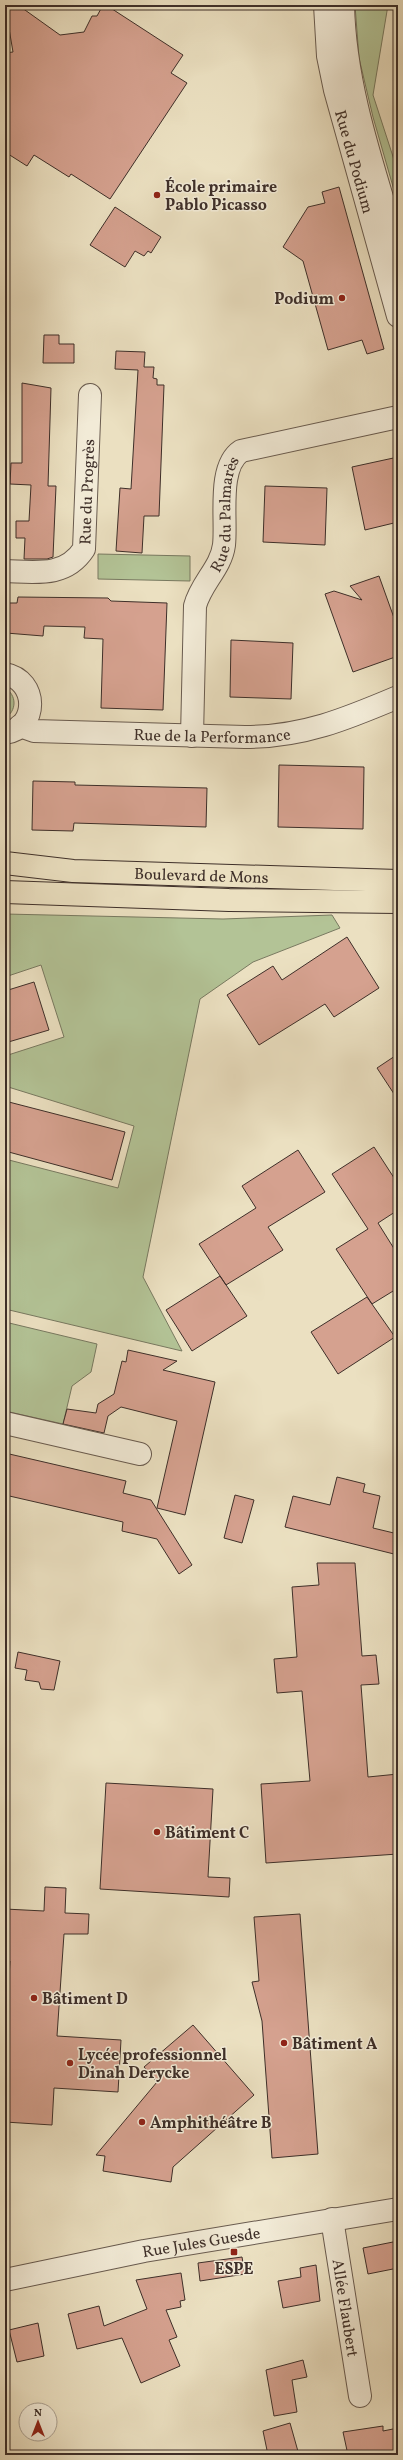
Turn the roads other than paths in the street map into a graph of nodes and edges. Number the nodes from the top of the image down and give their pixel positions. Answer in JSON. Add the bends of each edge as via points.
{"nodes":[{"id":1,"x":325,"y":5,"type":"edge"},
{"id":2,"x":343,"y":5,"type":"edge"},
{"id":3,"x":398,"y":251,"type":"edge"},
{"id":4,"x":398,"y":316,"type":"edge"},
{"id":5,"x":90,"y":395,"type":"dead end"},
{"id":6,"x":398,"y":417,"type":"edge"},
{"id":7,"x":5,"y":571,"type":"edge"},
{"id":8,"x":5,"y":674,"type":"edge"},
{"id":9,"x":398,"y":697,"type":"edge"},
{"id":10,"x":13,"y":730,"type":"edge"},
{"id":11,"x":192,"y":736,"type":"junction"},
{"id":12,"x":5,"y":863,"type":"edge"},
{"id":13,"x":398,"y":881,"type":"edge"},
{"id":14,"x":5,"y":892,"type":"edge"},
{"id":15,"x":398,"y":902,"type":"edge"},
{"id":16,"x":5,"y":1423,"type":"edge"},
{"id":17,"x":140,"y":1454,"type":"dead end"},
{"id":18,"x":398,"y":2208,"type":"edge"},
{"id":19,"x":332,"y":2219,"type":"junction"},
{"id":20,"x":5,"y":2280,"type":"edge"},
{"id":21,"x":360,"y":2396,"type":"dead end"}],
"edges":[{"from":1,"to":4,"type":"street","name":"Rue du Podium","via":[[328,56],[335,90]]},
{"from":2,"to":3,"type":"street","name":"Rue du Podium","via":[[347,58],[355,101]]},
{"from":5,"to":7,"type":"street","name":"Rue du Progrès","via":[[84,549],[56,572]]},
{"from":6,"to":11,"type":"street","name":"Rue du Palmarès","via":[[241,452],[234,456],[227,472],[222,552],[195,606]]},
{"from":8,"to":10,"type":"street","name":"Rue de la Performance","via":[[21,681],[29,694],[29,714]]},
{"from":9,"to":11,"type":"street","name":"Rue de la Performance","via":[[340,722],[300,733],[262,737]]},
{"from":10,"to":11,"type":"street","name":"Rue de la Performance"},
{"from":12,"to":13,"type":"main road","name":"Boulevard de Mons","via":[[73,871]]},
{"from":14,"to":15,"type":"main road","name":"Boulevard de Mons","via":[[229,900]]},
{"from":16,"to":17,"type":"street"},
{"from":18,"to":19,"type":"street","name":"Rue Jules Guesde"},
{"from":19,"to":20,"type":"street","name":"Rue Jules Guesde","via":[[144,2252]]},
{"from":19,"to":21,"type":"street","name":"Allée Flaubert"}]}
